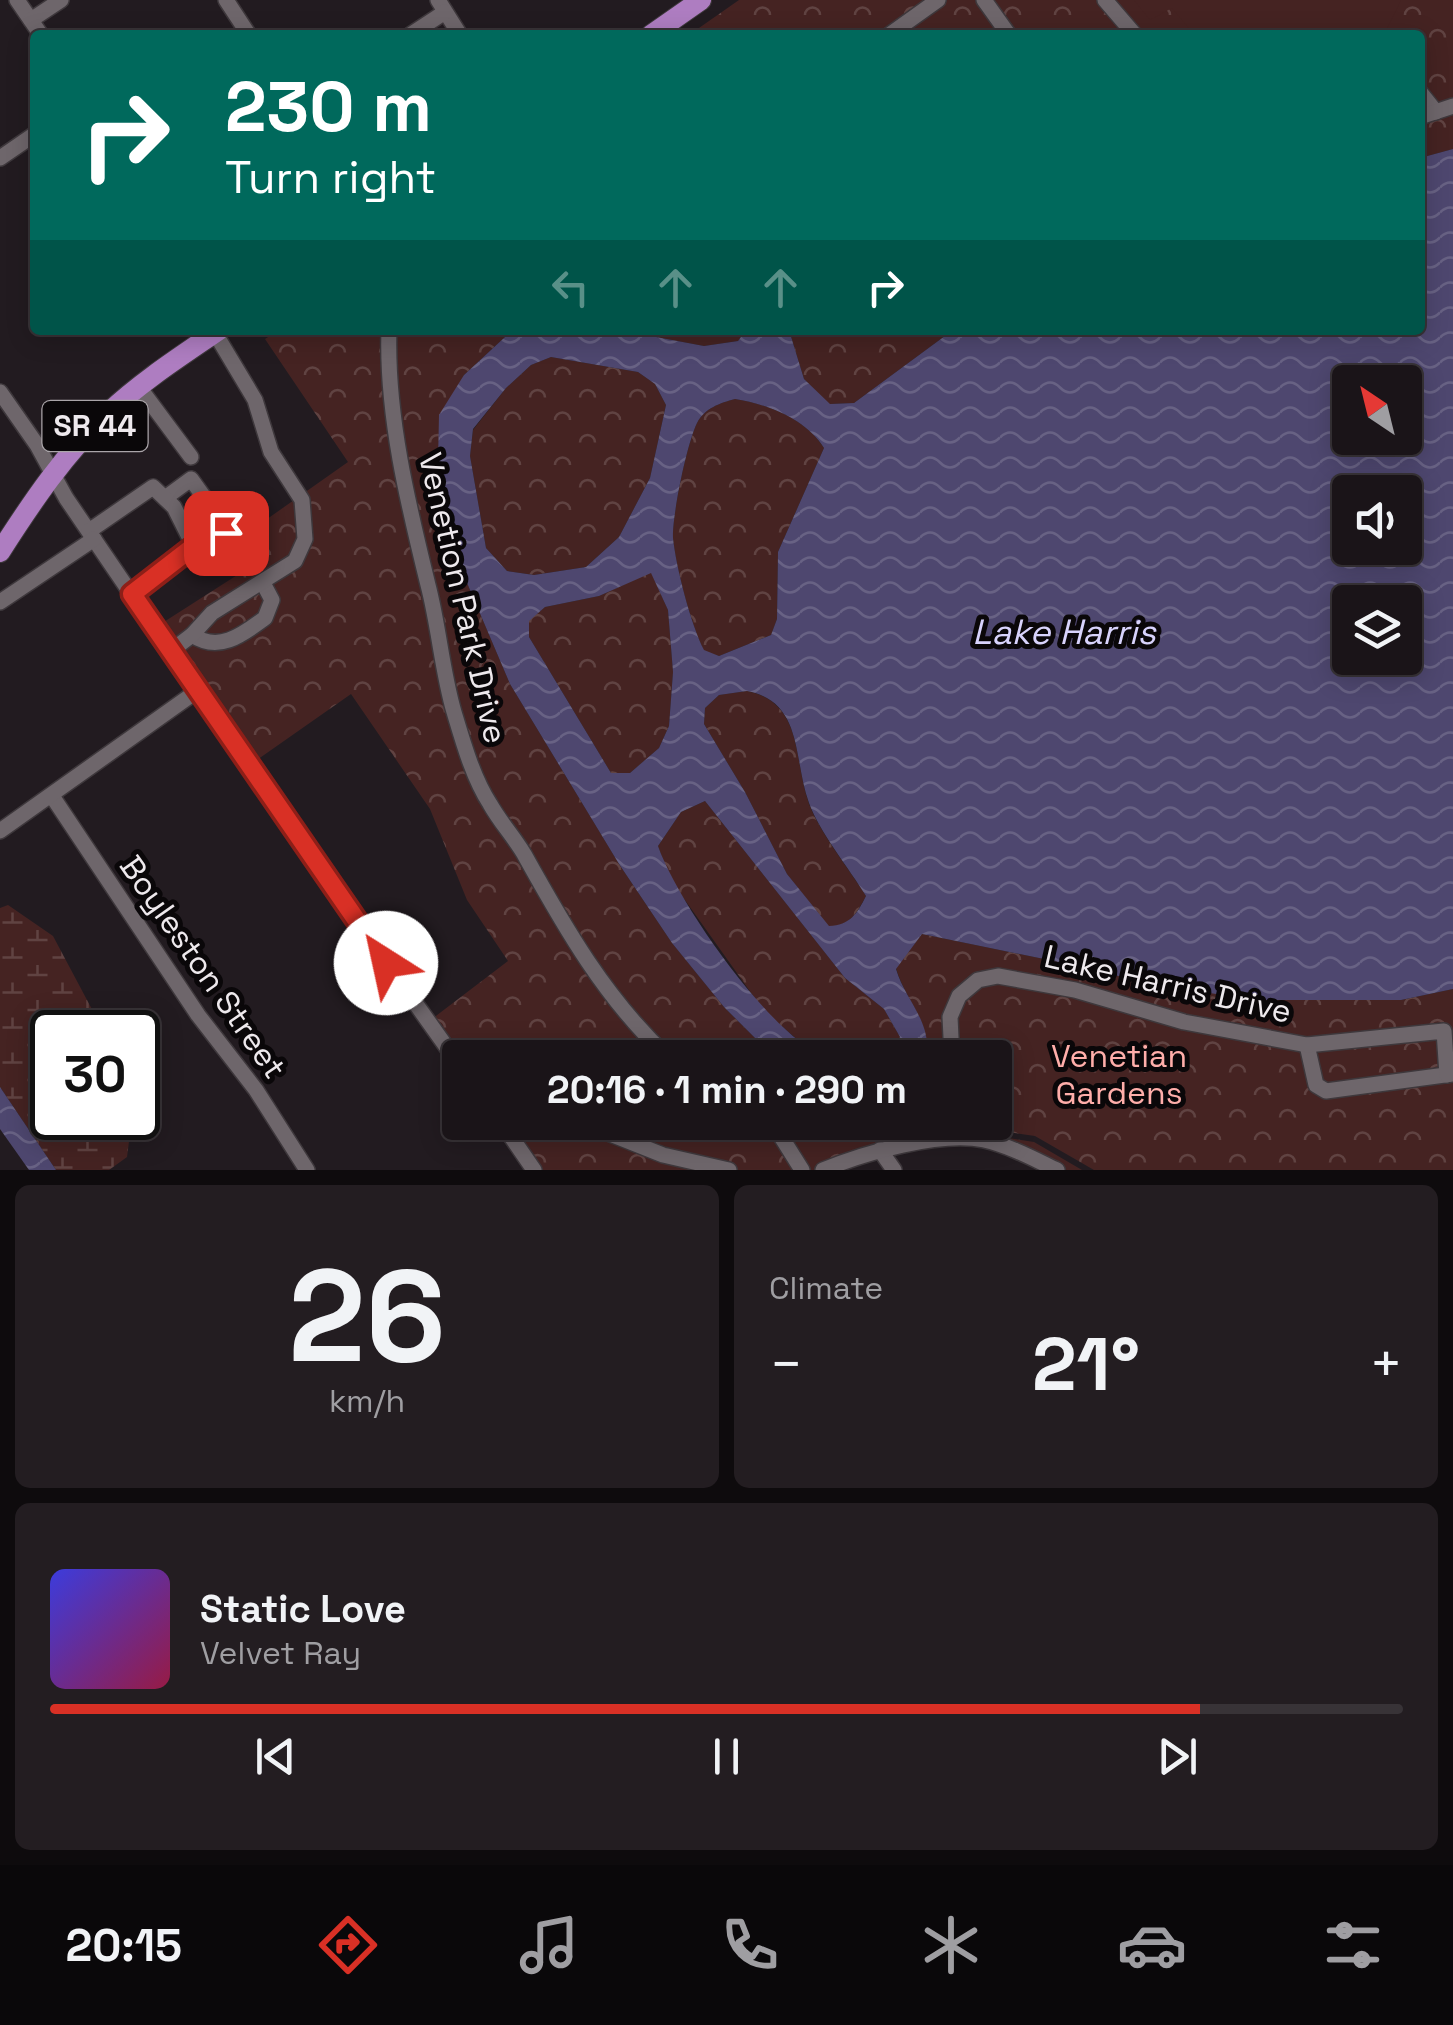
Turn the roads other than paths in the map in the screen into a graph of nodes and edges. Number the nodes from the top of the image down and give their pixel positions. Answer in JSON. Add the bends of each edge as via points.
{"nodes":[{"id":1,"x":17,"y":0,"type":"edge"},
{"id":2,"x":61,"y":0,"type":"edge"},
{"id":3,"x":226,"y":0,"type":"edge"},
{"id":4,"x":938,"y":0,"type":"edge"},
{"id":5,"x":984,"y":0,"type":"edge"},
{"id":6,"x":1105,"y":0,"type":"edge"},
{"id":7,"x":441,"y":4,"type":"edge"},
{"id":8,"x":687,"y":4,"type":"edge"},
{"id":9,"x":31,"y":20,"type":"junction"},
{"id":10,"x":38,"y":30,"type":"edge"},
{"id":11,"x":246,"y":30,"type":"edge"},
{"id":12,"x":415,"y":30,"type":"edge"},
{"id":13,"x":457,"y":30,"type":"edge"},
{"id":14,"x":657,"y":30,"type":"edge"},
{"id":15,"x":895,"y":30,"type":"edge"},
{"id":16,"x":1005,"y":30,"type":"edge"},
{"id":17,"x":1131,"y":30,"type":"edge"},
{"id":18,"x":1453,"y":106,"type":"edge"},
{"id":19,"x":1428,"y":114,"type":"edge"},
{"id":20,"x":30,"y":137,"type":"edge"},
{"id":21,"x":0,"y":158,"type":"edge"},
{"id":22,"x":211,"y":335,"type":"edge"},
{"id":23,"x":219,"y":335,"type":"edge"},
{"id":24,"x":390,"y":335,"type":"edge"},
{"id":25,"x":139,"y":386,"type":"junction"},
{"id":26,"x":0,"y":392,"type":"edge"},
{"id":27,"x":191,"y":457,"type":"dead end"},
{"id":28,"x":53,"y":473,"type":"junction"},
{"id":29,"x":164,"y":498,"type":"junction"},
{"id":30,"x":92,"y":535,"type":"junction"},
{"id":31,"x":194,"y":546,"type":"junction"},
{"id":32,"x":0,"y":552,"type":"edge"},
{"id":33,"x":263,"y":583,"type":"junction"},
{"id":34,"x":132,"y":594,"type":"junction"},
{"id":35,"x":0,"y":602,"type":"edge"},
{"id":36,"x":192,"y":636,"type":"junction"},
{"id":37,"x":171,"y":652,"type":"junction"},
{"id":38,"x":198,"y":692,"type":"junction"},
{"id":39,"x":52,"y":796,"type":"junction"},
{"id":40,"x":0,"y":831,"type":"edge"},
{"id":41,"x":442,"y":1040,"type":"edge"},
{"id":42,"x":652,"y":1040,"type":"edge"},
{"id":43,"x":950,"y":1040,"type":"edge"},
{"id":44,"x":1308,"y":1045,"type":"junction"},
{"id":45,"x":1450,"y":1074,"type":"edge"},
{"id":46,"x":513,"y":1140,"type":"edge"},
{"id":47,"x":625,"y":1140,"type":"edge"},
{"id":48,"x":783,"y":1140,"type":"edge"},
{"id":49,"x":921,"y":1140,"type":"edge"},
{"id":50,"x":987,"y":1140,"type":"edge"},
{"id":51,"x":880,"y":1150,"type":"junction"},
{"id":52,"x":307,"y":1170,"type":"edge"},
{"id":53,"x":534,"y":1170,"type":"edge"},
{"id":54,"x":729,"y":1170,"type":"edge"},
{"id":55,"x":802,"y":1170,"type":"edge"},
{"id":56,"x":822,"y":1170,"type":"edge"},
{"id":57,"x":894,"y":1170,"type":"edge"},
{"id":58,"x":1058,"y":1170,"type":"edge"}],
"edges":[{"from":1,"to":9,"type":"street"},
{"from":2,"to":9,"type":"street"},
{"from":3,"to":11,"type":"street"},
{"from":4,"to":15,"type":"street"},
{"from":5,"to":16,"type":"street"},
{"from":6,"to":17,"type":"street"},
{"from":7,"to":12,"type":"street"},
{"from":7,"to":13,"type":"street"},
{"from":8,"to":14,"type":"main road"},
{"from":9,"to":10,"type":"street"},
{"from":18,"to":19,"type":"street"},
{"from":20,"to":21,"type":"street"},
{"from":22,"to":25,"type":"main road","number":"SR 44"},
{"from":23,"to":33,"type":"street","via":[[255,400],[271,452],[302,500],[305,538],[295,561]]},
{"from":24,"to":42,"type":"street","name":"Venetion Park Drive","via":[[392,392],[417,540],[453,709],[477,775],[561,922]]},
{"from":25,"to":27,"type":"street"},
{"from":25,"to":28,"type":"main road","number":"SR 44"},
{"from":26,"to":28,"type":"street"},
{"from":28,"to":30,"type":"street"},
{"from":28,"to":32,"type":"main road","number":"SR 44"},
{"from":29,"to":30,"type":"street","via":[[153,487]]},
{"from":29,"to":31,"type":"street"},
{"from":29,"to":31,"type":"street","via":[[191,479],[222,522],[226,533],[204,548]]},
{"from":30,"to":34,"type":"street"},
{"from":30,"to":35,"type":"street"},
{"from":31,"to":34,"type":"street"},
{"from":33,"to":36,"type":"street","via":[[212,613]]},
{"from":33,"to":36,"type":"street","via":[[272,600],[250,630],[217,645]]},
{"from":34,"to":37,"type":"street"},
{"from":36,"to":37,"type":"street"},
{"from":37,"to":38,"type":"street"},
{"from":38,"to":39,"type":"street"},
{"from":38,"to":41,"type":"street"},
{"from":39,"to":40,"type":"street"},
{"from":39,"to":52,"type":"street","name":"Boyleston Street"},
{"from":43,"to":44,"type":"street","name":"Lake Harris Drive","via":[[954,1004],[978,980],[998,976]]},
{"from":44,"to":45,"type":"street","via":[[1316,1085],[1326,1091]]},
{"from":44,"to":45,"type":"street","name":"Lake Harris Drive","via":[[1444,1031]]},
{"from":46,"to":53,"type":"street"},
{"from":47,"to":54,"type":"street"},
{"from":48,"to":55,"type":"street"},
{"from":49,"to":51,"type":"street"},
{"from":50,"to":58,"type":"street"},
{"from":51,"to":56,"type":"street"},
{"from":51,"to":57,"type":"street"}]}
